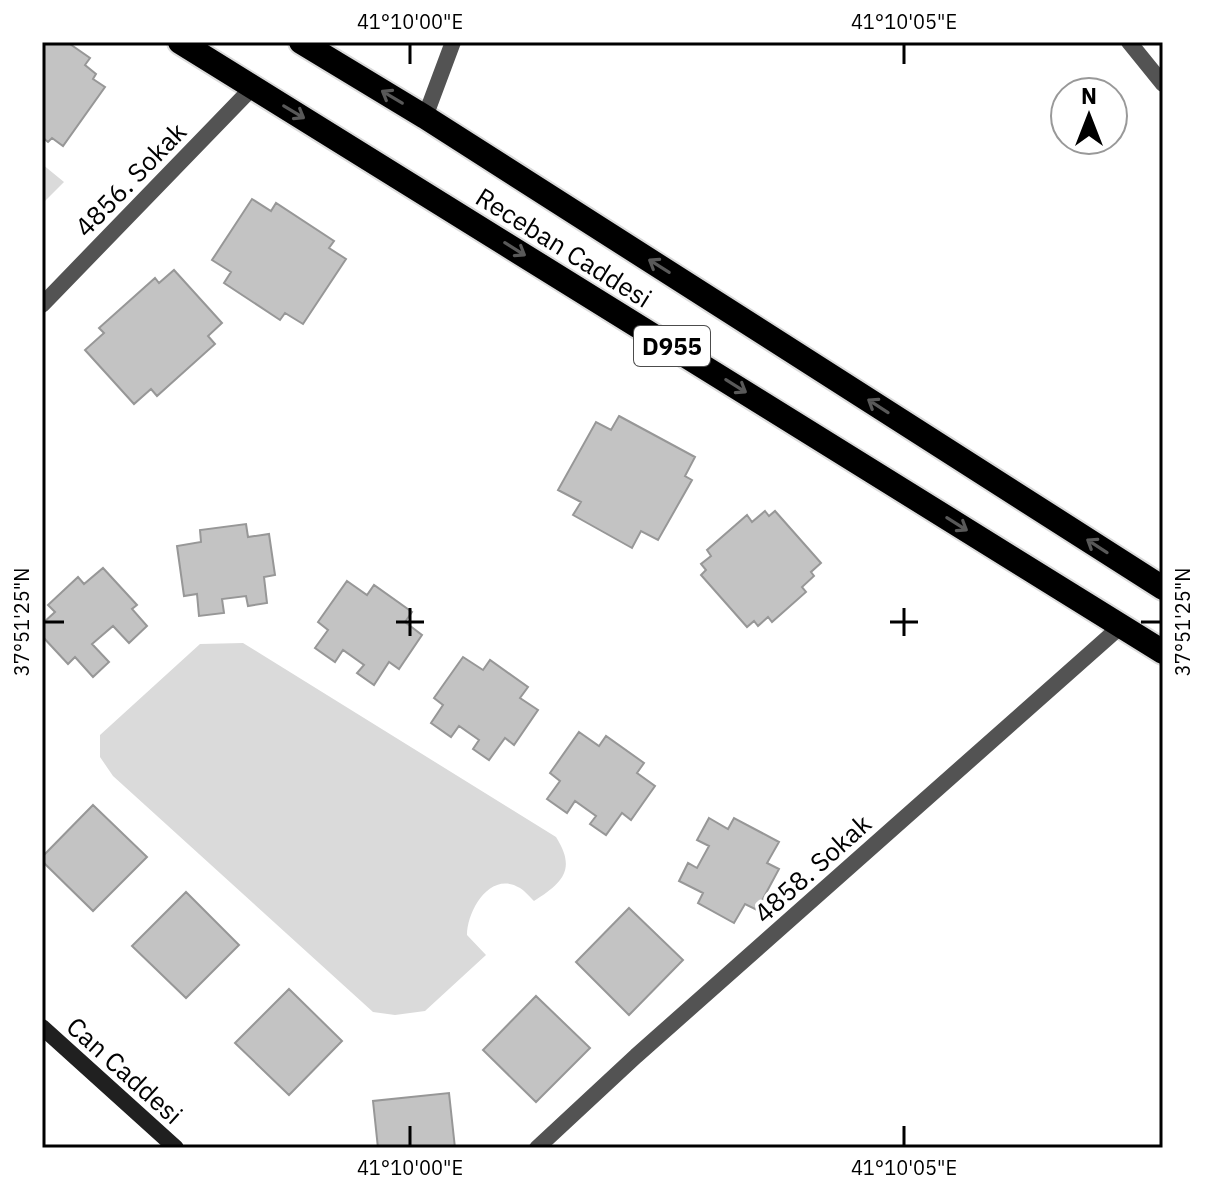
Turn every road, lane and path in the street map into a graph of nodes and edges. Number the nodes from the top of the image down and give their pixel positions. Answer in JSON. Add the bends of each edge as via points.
{"nodes":[{"id":1,"x":180,"y":42,"type":"edge"},
{"id":2,"x":301,"y":42,"type":"edge"},
{"id":3,"x":453,"y":42,"type":"edge"},
{"id":4,"x":1129,"y":42,"type":"edge"},
{"id":5,"x":1163,"y":84,"type":"edge"},
{"id":6,"x":253,"y":87,"type":"junction"},
{"id":7,"x":425,"y":117,"type":"junction"},
{"id":8,"x":42,"y":305,"type":"edge"},
{"id":9,"x":1163,"y":588,"type":"edge"},
{"id":10,"x":1121,"y":626,"type":"junction"},
{"id":11,"x":1163,"y":652,"type":"edge"},
{"id":12,"x":42,"y":1027,"type":"edge"},
{"id":13,"x":176,"y":1148,"type":"edge"},
{"id":14,"x":537,"y":1148,"type":"edge"}],
"edges":[{"from":1,"to":6,"type":"highway","name":"Receban Caddesi","number":"D955"},
{"from":7,"to":2,"type":"highway","name":"Receban Caddesi","number":"D955","one_way":true},
{"from":3,"to":7,"type":"street"},
{"from":4,"to":5,"type":"street"},
{"from":6,"to":8,"type":"street","name":"4856. Sokak"},
{"from":6,"to":10,"type":"highway","name":"Receban Caddesi","number":"D955","one_way":true},
{"from":9,"to":7,"type":"highway","name":"Receban Caddesi","number":"D955","one_way":true},
{"from":10,"to":11,"type":"highway","name":"Receban Caddesi","number":"D955"},
{"from":10,"to":14,"type":"street","name":"4858. Sokak"},
{"from":12,"to":13,"type":"street","name":"Can Caddesi"}]}
